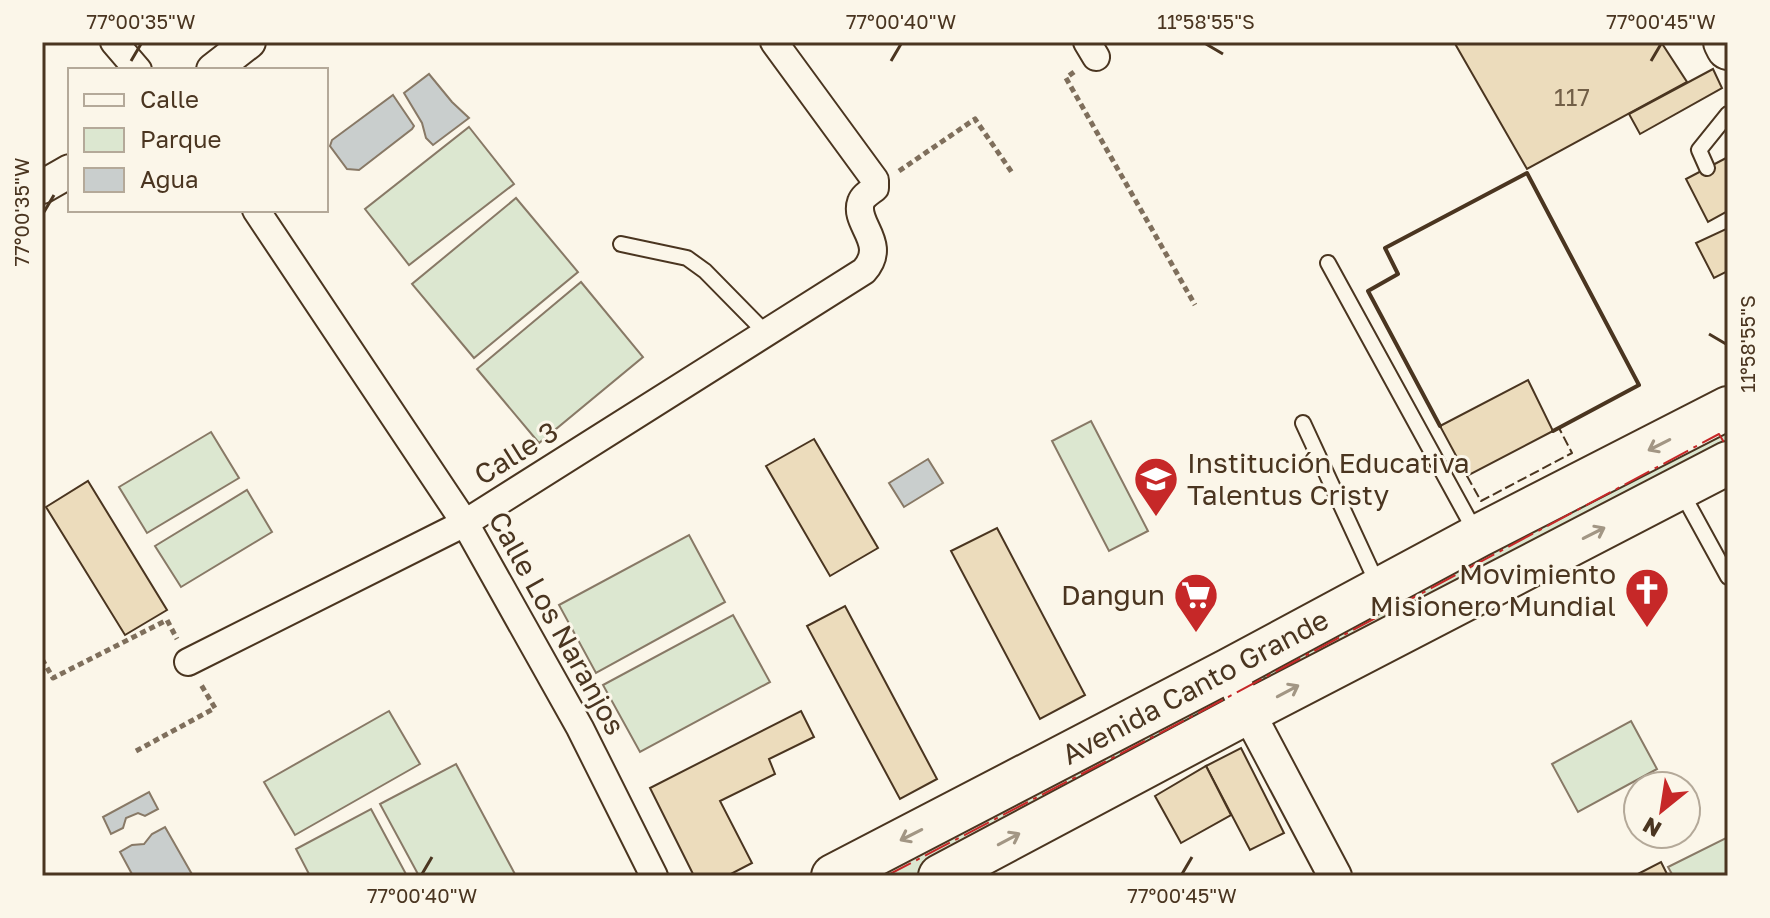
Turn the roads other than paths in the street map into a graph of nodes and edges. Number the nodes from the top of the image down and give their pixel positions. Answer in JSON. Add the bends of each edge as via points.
{"nodes":[{"id":1,"x":114,"y":42,"type":"edge"},
{"id":2,"x":249,"y":42,"type":"edge"},
{"id":3,"x":774,"y":42,"type":"edge"},
{"id":4,"x":1725,"y":42,"type":"edge"},
{"id":5,"x":1728,"y":48,"type":"edge"},
{"id":6,"x":136,"y":68,"type":"edge"},
{"id":7,"x":216,"y":68,"type":"edge"},
{"id":8,"x":1727,"y":119,"type":"edge"},
{"id":9,"x":1707,"y":168,"type":"dead end"},
{"id":10,"x":68,"y":172,"type":"edge"},
{"id":11,"x":42,"y":187,"type":"edge"},
{"id":12,"x":257,"y":212,"type":"edge"},
{"id":13,"x":621,"y":244,"type":"dead end"},
{"id":14,"x":1328,"y":263,"type":"dead end"},
{"id":15,"x":766,"y":333,"type":"junction"},
{"id":16,"x":1728,"y":408,"type":"edge"},
{"id":17,"x":1303,"y":423,"type":"dead end"},
{"id":18,"x":1728,"y":463,"type":"edge"},
{"id":19,"x":1680,"y":488,"type":"junction"},
{"id":20,"x":465,"y":523,"type":"junction"},
{"id":21,"x":1478,"y":536,"type":"junction"},
{"id":22,"x":1728,"y":577,"type":"edge"},
{"id":23,"x":1379,"y":589,"type":"junction"},
{"id":24,"x":188,"y":662,"type":"road end"},
{"id":25,"x":1229,"y":670,"type":"junction"},
{"id":26,"x":1248,"y":712,"type":"junction"},
{"id":27,"x":654,"y":876,"type":"edge"},
{"id":28,"x":833,"y":876,"type":"edge"},
{"id":29,"x":940,"y":876,"type":"edge"},
{"id":30,"x":1335,"y":876,"type":"edge"}],
"edges":[{"from":1,"to":6,"type":"street"},
{"from":2,"to":7,"type":"street"},
{"from":3,"to":15,"type":"street","name":"Calle 3","via":[[875,180],[875,188],[859,207],[873,248],[872,262]]},
{"from":4,"to":5,"type":"main road"},
{"from":8,"to":9,"type":"lane","via":[[1699,150]]},
{"from":10,"to":11,"type":"street"},
{"from":12,"to":20,"type":"street","name":"Calle Los Naranjos"},
{"from":13,"to":15,"type":"lane","via":[[687,258]]},
{"from":14,"to":21,"type":"lane"},
{"from":15,"to":20,"type":"street","name":"Calle 3"},
{"from":16,"to":21,"type":"main road","name":"Avenida Canto Grande","one_way":true},
{"from":17,"to":23,"type":"lane"},
{"from":18,"to":19,"type":"main road","name":"Avenida Canto Grande"},
{"from":19,"to":22,"type":"lane"},
{"from":26,"to":19,"type":"main road","name":"Avenida Canto Grande","one_way":true},
{"from":20,"to":24,"type":"street","name":"Calle 3"},
{"from":20,"to":27,"type":"street","name":"Calle Los Naranjos","via":[[580,728]]},
{"from":21,"to":23,"type":"main road","name":"Avenida Canto Grande"},
{"from":23,"to":25,"type":"main road","name":"Avenida Canto Grande"},
{"from":25,"to":26,"type":"street"},
{"from":25,"to":28,"type":"main road","name":"Avenida Canto Grande","one_way":true},
{"from":29,"to":26,"type":"main road","name":"Avenida Canto Grande","one_way":true},
{"from":26,"to":30,"type":"street"}]}
